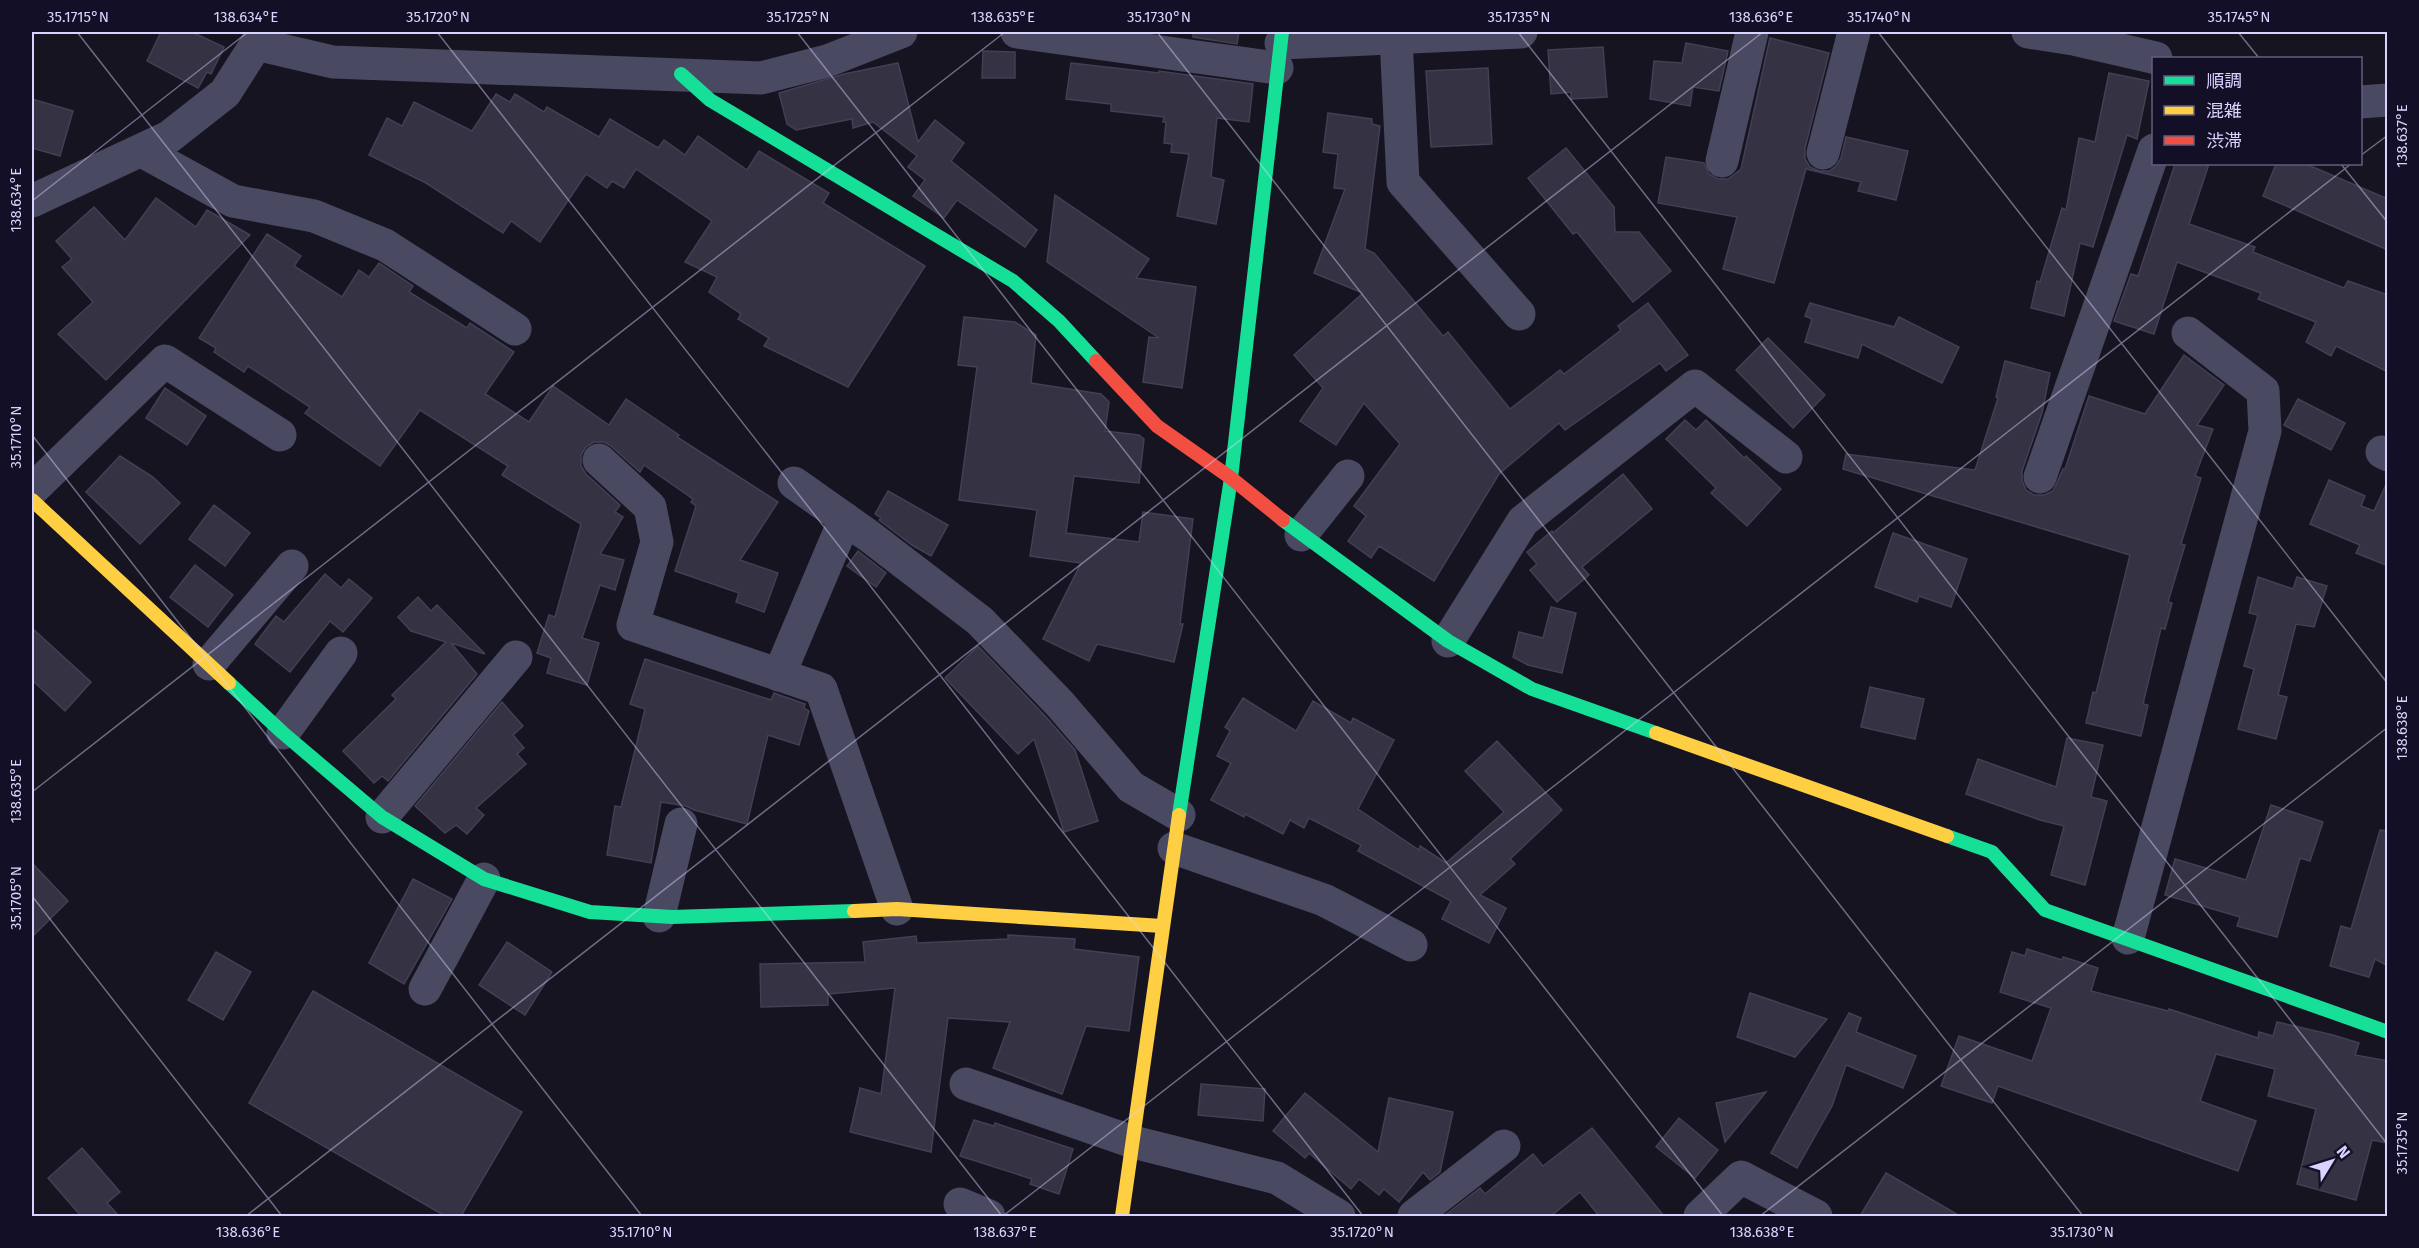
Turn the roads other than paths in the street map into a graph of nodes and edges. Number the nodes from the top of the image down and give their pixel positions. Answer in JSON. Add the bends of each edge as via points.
{"nodes":[{"id":1,"x":901,"y":32,"type":"edge"},
{"id":2,"x":1017,"y":32,"type":"edge"},
{"id":3,"x":1521,"y":32,"type":"edge"},
{"id":4,"x":1752,"y":32,"type":"edge"},
{"id":5,"x":1854,"y":32,"type":"edge"},
{"id":6,"x":2028,"y":32,"type":"edge"},
{"id":7,"x":1396,"y":37,"type":"junction"},
{"id":8,"x":260,"y":38,"type":"edge"},
{"id":9,"x":1280,"y":47,"type":"edge"},
{"id":10,"x":2152,"y":57,"type":"edge"},
{"id":11,"x":681,"y":74,"type":"junction"},
{"id":12,"x":2388,"y":100,"type":"edge"},
{"id":13,"x":2362,"y":102,"type":"edge"},
{"id":14,"x":142,"y":152,"type":"junction"},
{"id":15,"x":1823,"y":153,"type":"dead end"},
{"id":16,"x":2152,"y":156,"type":"edge"},
{"id":17,"x":1722,"y":161,"type":"dead end"},
{"id":18,"x":32,"y":201,"type":"edge"},
{"id":19,"x":1519,"y":314,"type":"dead end"},
{"id":20,"x":514,"y":329,"type":"dead end"},
{"id":21,"x":2188,"y":333,"type":"dead end"},
{"id":22,"x":280,"y":435,"type":"dead end"},
{"id":23,"x":1786,"y":457,"type":"dead end"},
{"id":24,"x":599,"y":460,"type":"dead end"},
{"id":25,"x":1348,"y":476,"type":"dead end"},
{"id":26,"x":2040,"y":477,"type":"dead end"},
{"id":27,"x":1231,"y":478,"type":"junction"},
{"id":28,"x":794,"y":483,"type":"dead end"},
{"id":29,"x":32,"y":490,"type":"edge"},
{"id":30,"x":32,"y":500,"type":"edge"},
{"id":31,"x":845,"y":519,"type":"junction"},
{"id":32,"x":1301,"y":535,"type":"junction"},
{"id":33,"x":292,"y":566,"type":"dead end"},
{"id":34,"x":1448,"y":641,"type":"junction"},
{"id":35,"x":340,"y":653,"type":"dead end"},
{"id":36,"x":516,"y":657,"type":"dead end"},
{"id":37,"x":209,"y":664,"type":"junction"},
{"id":38,"x":779,"y":675,"type":"junction"},
{"id":39,"x":283,"y":733,"type":"junction"},
{"id":40,"x":1179,"y":814,"type":"junction"},
{"id":41,"x":382,"y":817,"type":"junction"},
{"id":42,"x":681,"y":824,"type":"dead end"},
{"id":43,"x":1174,"y":848,"type":"junction"},
{"id":44,"x":484,"y":879,"type":"junction"},
{"id":45,"x":897,"y":909,"type":"junction"},
{"id":46,"x":659,"y":916,"type":"junction"},
{"id":47,"x":1162,"y":926,"type":"junction"},
{"id":48,"x":2128,"y":938,"type":"junction"},
{"id":49,"x":1411,"y":945,"type":"dead end"},
{"id":50,"x":425,"y":989,"type":"dead end"},
{"id":51,"x":2388,"y":1032,"type":"edge"},
{"id":52,"x":966,"y":1084,"type":"dead end"},
{"id":53,"x":1133,"y":1142,"type":"junction"},
{"id":54,"x":1504,"y":1146,"type":"dead end"},
{"id":55,"x":1122,"y":1216,"type":"edge"},
{"id":56,"x":1339,"y":1216,"type":"edge"},
{"id":57,"x":1414,"y":1216,"type":"edge"},
{"id":58,"x":1700,"y":1216,"type":"edge"},
{"id":59,"x":1816,"y":1216,"type":"edge"}],
"edges":[{"from":1,"to":11,"type":"street","via":[[827,61],[761,78]]},
{"from":2,"to":9,"type":"street"},
{"from":3,"to":7,"type":"street"},
{"from":4,"to":17,"type":"street"},
{"from":5,"to":15,"type":"street"},
{"from":6,"to":10,"type":"street"},
{"from":7,"to":9,"type":"street"},
{"from":7,"to":19,"type":"street","via":[[1403,182]]},
{"from":8,"to":11,"type":"street","via":[[333,62]]},
{"from":8,"to":14,"type":"street","via":[[225,93],[169,137]]},
{"from":9,"to":27,"type":"street"},
{"from":11,"to":27,"type":"street","via":[[710,100],[1013,281],[1059,321],[1157,426]]},
{"from":12,"to":13,"type":"street"},
{"from":14,"to":18,"type":"street"},
{"from":14,"to":20,"type":"street","via":[[233,201],[314,216],[385,245]]},
{"from":16,"to":26,"type":"street"},
{"from":21,"to":48,"type":"street","via":[[2263,391],[2265,431]]},
{"from":22,"to":29,"type":"street","via":[[165,361]]},
{"from":23,"to":34,"type":"street","via":[[1695,386],[1523,520]]},
{"from":24,"to":38,"type":"street","via":[[650,507],[657,542],[633,625]]},
{"from":25,"to":32,"type":"street"},
{"from":27,"to":32,"type":"street"},
{"from":27,"to":40,"type":"street"},
{"from":28,"to":31,"type":"street"},
{"from":30,"to":37,"type":"street"},
{"from":31,"to":38,"type":"street"},
{"from":31,"to":40,"type":"street","via":[[980,621],[1060,704],[1131,787]]},
{"from":32,"to":34,"type":"street"},
{"from":33,"to":37,"type":"street"},
{"from":34,"to":48,"type":"street","via":[[1532,689],[1992,852],[2045,910]]},
{"from":35,"to":39,"type":"street"},
{"from":36,"to":41,"type":"street"},
{"from":37,"to":39,"type":"street"},
{"from":38,"to":45,"type":"street","via":[[821,689]]},
{"from":39,"to":41,"type":"street"},
{"from":40,"to":43,"type":"street"},
{"from":41,"to":44,"type":"street"},
{"from":42,"to":46,"type":"street"},
{"from":43,"to":47,"type":"street"},
{"from":43,"to":49,"type":"street","via":[[1324,900]]},
{"from":44,"to":46,"type":"street","via":[[590,912]]},
{"from":44,"to":50,"type":"street"},
{"from":45,"to":46,"type":"street"},
{"from":45,"to":47,"type":"street"},
{"from":47,"to":53,"type":"street"},
{"from":48,"to":51,"type":"street"},
{"from":52,"to":53,"type":"street"},
{"from":53,"to":55,"type":"street"},
{"from":53,"to":56,"type":"street","via":[[1277,1178]]},
{"from":54,"to":57,"type":"street"},
{"from":58,"to":59,"type":"street","via":[[1741,1177]]}]}
